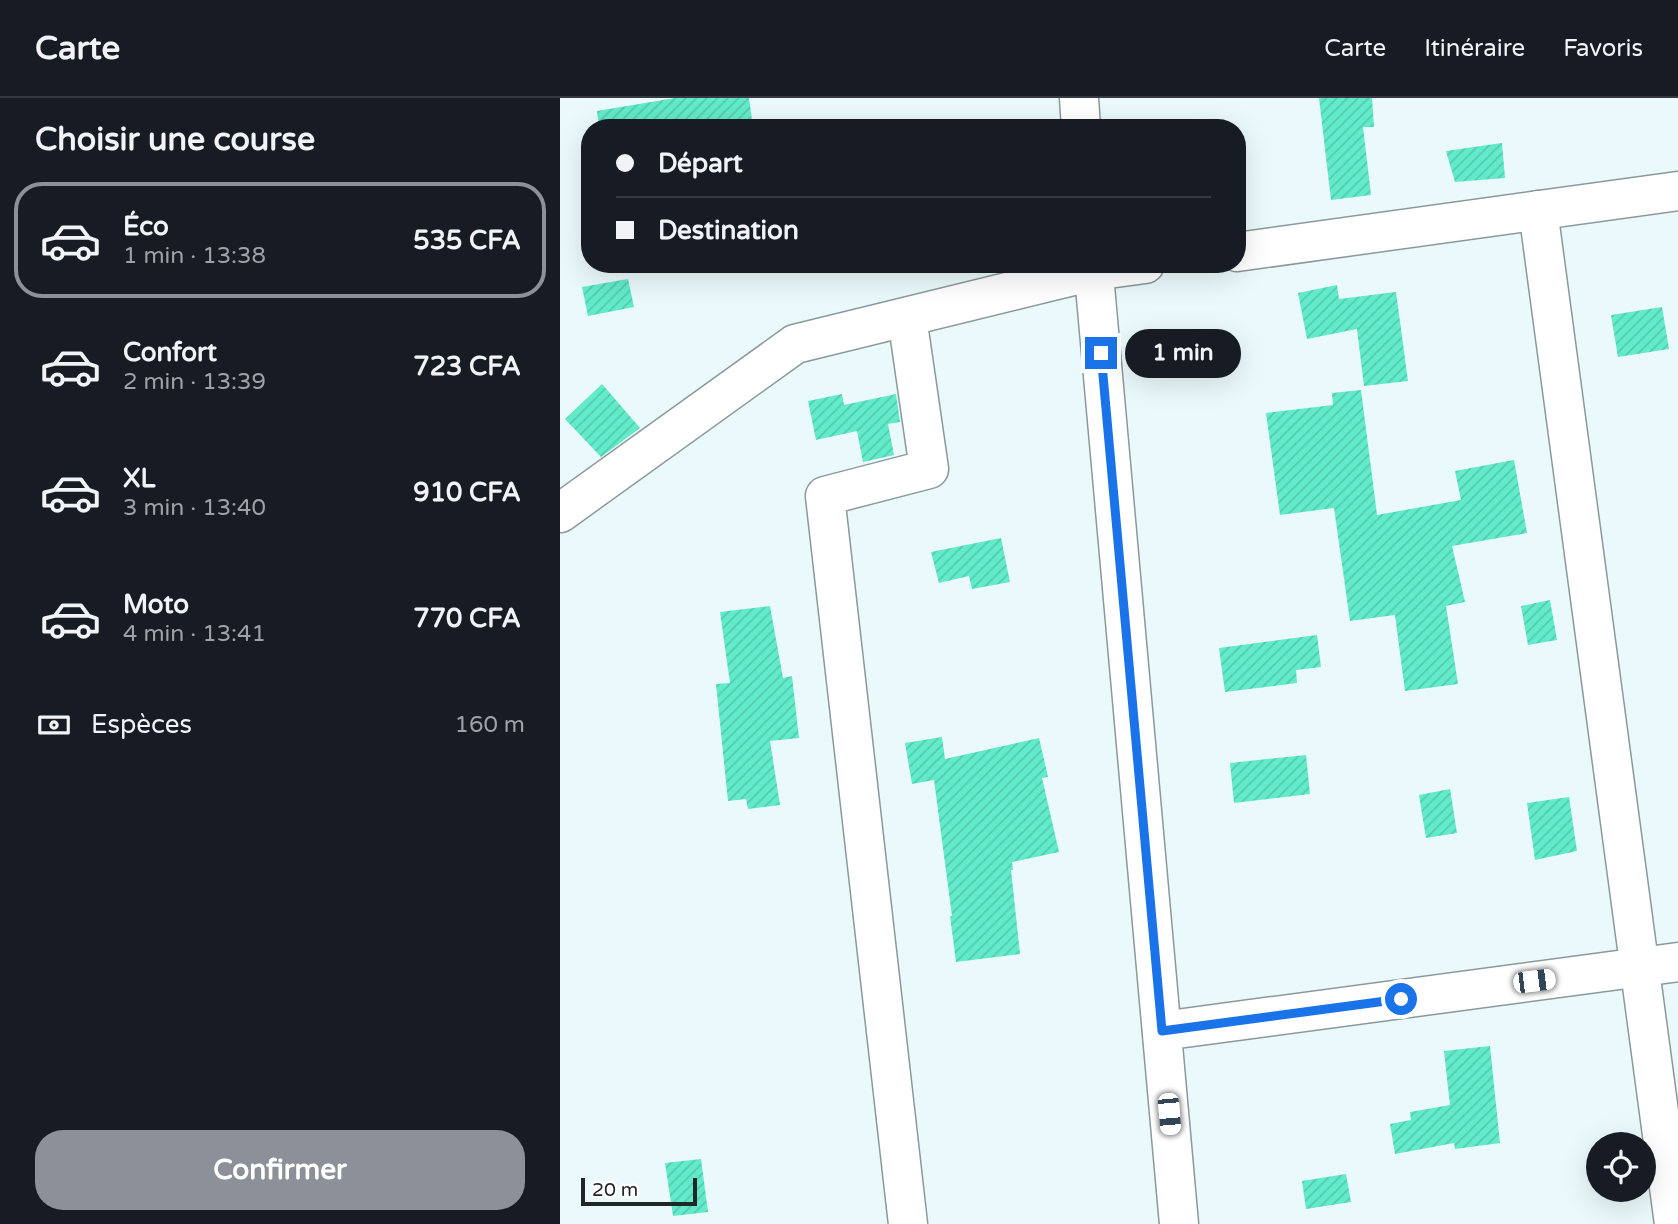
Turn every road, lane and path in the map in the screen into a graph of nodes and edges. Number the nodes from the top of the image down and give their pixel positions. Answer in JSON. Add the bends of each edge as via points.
{"nodes":[{"id":1,"x":1079,"y":98,"type":"edge"},
{"id":2,"x":1080,"y":119,"type":"edge"},
{"id":3,"x":1678,"y":191,"type":"edge"},
{"id":4,"x":1538,"y":211,"type":"junction"},
{"id":5,"x":1246,"y":251,"type":"edge"},
{"id":6,"x":1074,"y":273,"type":"edge"},
{"id":7,"x":1093,"y":273,"type":"edge"},
{"id":8,"x":907,"y":317,"type":"junction"},
{"id":9,"x":560,"y":513,"type":"edge"},
{"id":10,"x":1678,"y":962,"type":"edge"},
{"id":11,"x":1640,"y":967,"type":"junction"},
{"id":12,"x":1162,"y":1031,"type":"junction"},
{"id":13,"x":1674,"y":1184,"type":"edge"},
{"id":14,"x":908,"y":1224,"type":"edge"},
{"id":15,"x":1179,"y":1224,"type":"edge"},
{"id":16,"x":1675,"y":1224,"type":"edge"}],
"edges":[{"from":1,"to":2,"type":"street"},
{"from":3,"to":4,"type":"street"},
{"from":4,"to":5,"type":"street"},
{"from":4,"to":11,"type":"street"},
{"from":6,"to":8,"type":"street"},
{"from":7,"to":12,"type":"street"},
{"from":8,"to":9,"type":"street","via":[[795,344]]},
{"from":8,"to":14,"type":"street","via":[[929,469],[825,496]]},
{"from":10,"to":11,"type":"street"},
{"from":11,"to":12,"type":"street"},
{"from":11,"to":13,"type":"street"},
{"from":12,"to":15,"type":"street"},
{"from":13,"to":16,"type":"street"}]}
